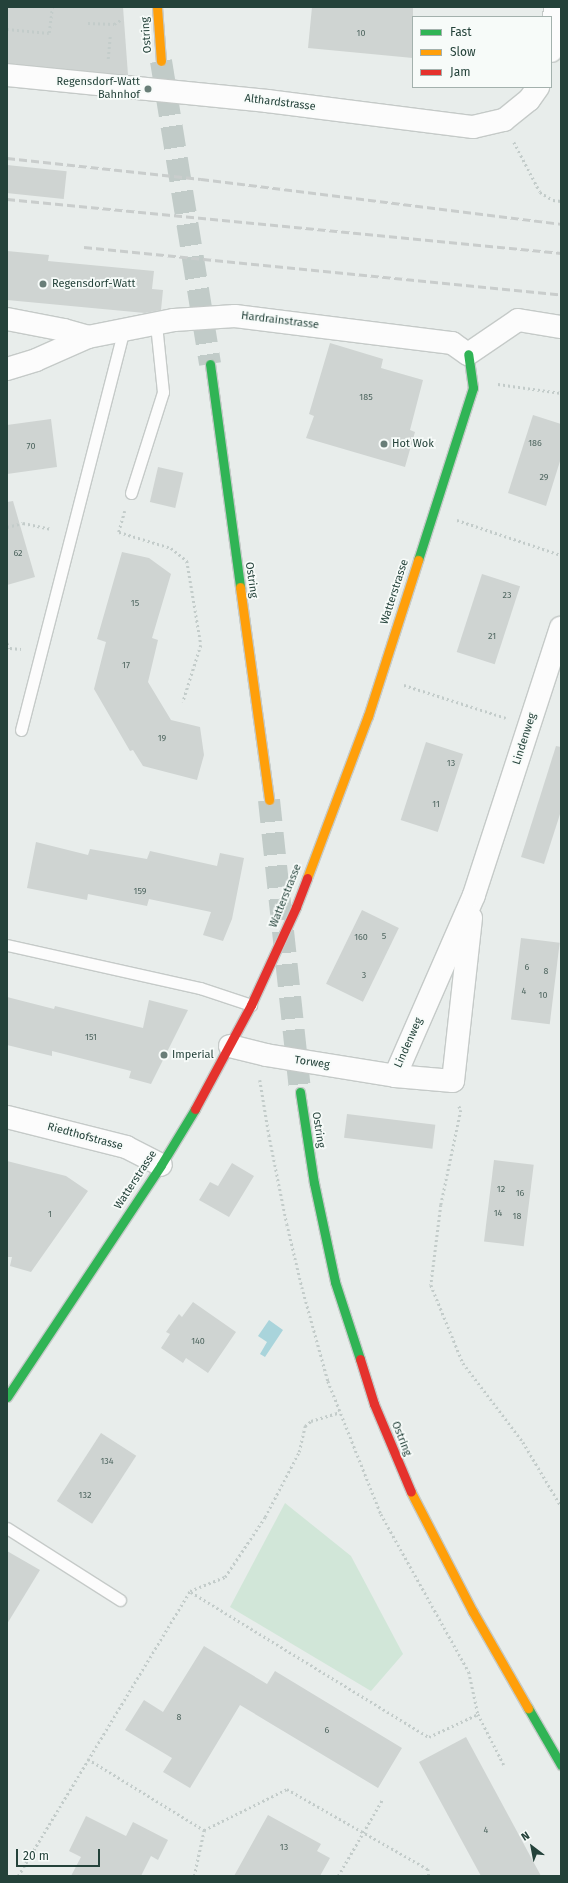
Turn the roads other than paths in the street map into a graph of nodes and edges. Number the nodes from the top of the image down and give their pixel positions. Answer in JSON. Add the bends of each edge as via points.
{"nodes":[{"id":1,"x":157,"y":7,"type":"edge"},
{"id":2,"x":556,"y":7,"type":"edge"},
{"id":3,"x":552,"y":43,"type":"edge"},
{"id":4,"x":162,"y":61,"type":"tunnel mouth"},
{"id":5,"x":7,"y":75,"type":"edge"},
{"id":6,"x":537,"y":88,"type":"edge"},
{"id":7,"x":7,"y":319,"type":"edge"},
{"id":8,"x":156,"y":324,"type":"junction"},
{"id":9,"x":561,"y":327,"type":"edge"},
{"id":10,"x":124,"y":330,"type":"junction"},
{"id":11,"x":88,"y":337,"type":"junction"},
{"id":12,"x":468,"y":354,"type":"junction"},
{"id":13,"x":210,"y":364,"type":"tunnel mouth"},
{"id":14,"x":7,"y":369,"type":"edge"},
{"id":15,"x":131,"y":493,"type":"road end"},
{"id":16,"x":561,"y":628,"type":"edge"},
{"id":17,"x":20,"y":730,"type":"dead end"},
{"id":18,"x":269,"y":800,"type":"tunnel mouth"},
{"id":19,"x":474,"y":895,"type":"junction"},
{"id":20,"x":7,"y":944,"type":"edge"},
{"id":21,"x":251,"y":1004,"type":"junction"},
{"id":22,"x":230,"y":1046,"type":"junction"},
{"id":23,"x":395,"y":1076,"type":"junction"},
{"id":24,"x":300,"y":1092,"type":"tunnel mouth"},
{"id":25,"x":7,"y":1117,"type":"edge"},
{"id":26,"x":161,"y":1165,"type":"junction"},
{"id":27,"x":7,"y":1397,"type":"edge"},
{"id":28,"x":7,"y":1528,"type":"edge"},
{"id":29,"x":120,"y":1600,"type":"dead end"},
{"id":30,"x":561,"y":1765,"type":"edge"}],
"edges":[{"from":1,"to":4,"type":"main road","name":"Ostring"},
{"from":2,"to":3,"type":"street"},
{"from":5,"to":6,"type":"street","name":"Althardstrasse","via":[[267,101],[473,127],[504,120],[528,100]]},
{"from":7,"to":11,"type":"street","name":"Hardrainstrasse"},
{"from":8,"to":10,"type":"street","name":"Hardrainstrasse"},
{"from":8,"to":12,"type":"street","name":"Hardrainstrasse","via":[[174,320],[235,316],[452,343]]},
{"from":8,"to":15,"type":"lane","via":[[163,392]]},
{"from":9,"to":12,"type":"street","via":[[518,320]]},
{"from":10,"to":11,"type":"street","name":"Hardrainstrasse"},
{"from":10,"to":17,"type":"lane"},
{"from":11,"to":14,"type":"street","name":"Hardrainstrasse","via":[[36,360]]},
{"from":12,"to":21,"type":"main road","name":"Watterstrasse","via":[[473,388],[381,678],[296,907]]},
{"from":13,"to":18,"type":"main road","name":"Ostring"},
{"from":16,"to":19,"type":"street","name":"Lindenweg"},
{"from":19,"to":23,"type":"street","name":"Lindenweg"},
{"from":19,"to":23,"type":"street","name":"Lindenweg","via":[[453,1081]]},
{"from":20,"to":21,"type":"lane","via":[[200,988]]},
{"from":21,"to":22,"type":"main road","name":"Watterstrasse"},
{"from":22,"to":23,"type":"street","name":"Torweg","via":[[266,1055]]},
{"from":22,"to":26,"type":"main road","name":"Watterstrasse"},
{"from":24,"to":30,"type":"main road","name":"Ostring","via":[[314,1183],[335,1282],[374,1404],[413,1497],[434,1539]]},
{"from":25,"to":26,"type":"street","name":"Riedthofstrasse","via":[[126,1147]]},
{"from":26,"to":27,"type":"main road","name":"Watterstrasse"},
{"from":28,"to":29,"type":"lane"}]}
